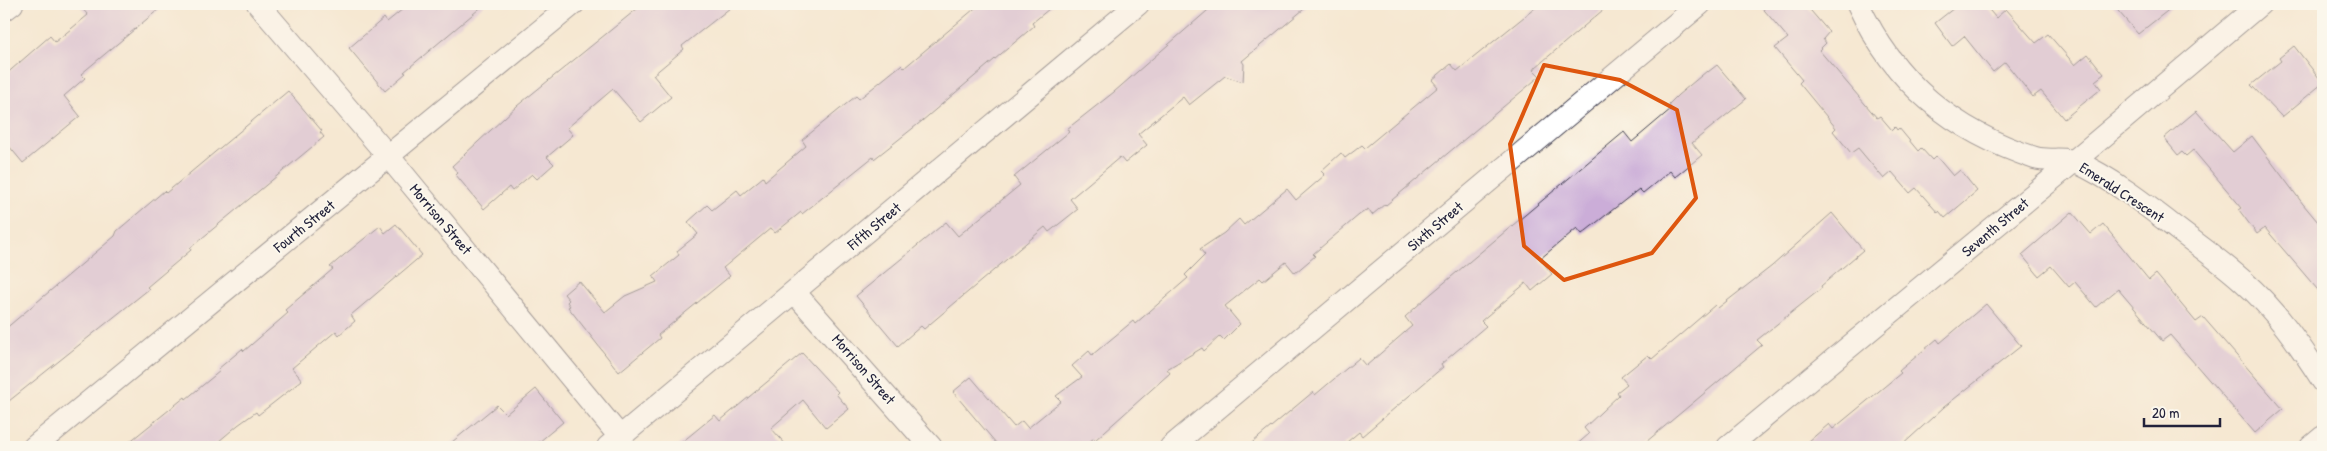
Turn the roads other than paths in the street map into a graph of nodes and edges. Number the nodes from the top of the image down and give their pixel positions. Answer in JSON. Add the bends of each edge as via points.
{"nodes":[{"id":1,"x":12,"y":4,"type":"edge"},
{"id":2,"x":258,"y":4,"type":"edge"},
{"id":3,"x":572,"y":4,"type":"edge"},
{"id":4,"x":1138,"y":4,"type":"edge"},
{"id":5,"x":1700,"y":4,"type":"edge"},
{"id":6,"x":1858,"y":4,"type":"edge"},
{"id":7,"x":2260,"y":4,"type":"edge"},
{"id":8,"x":4,"y":10,"type":"edge"},
{"id":9,"x":389,"y":157,"type":"junction"},
{"id":10,"x":2074,"y":161,"type":"junction"},
{"id":11,"x":795,"y":292,"type":"junction"},
{"id":12,"x":2323,"y":381,"type":"edge"},
{"id":13,"x":2323,"y":437,"type":"edge"},
{"id":14,"x":614,"y":442,"type":"edge"},
{"id":15,"x":34,"y":447,"type":"edge"},
{"id":16,"x":931,"y":447,"type":"edge"},
{"id":17,"x":1171,"y":447,"type":"edge"},
{"id":18,"x":1728,"y":447,"type":"edge"},
{"id":19,"x":2311,"y":447,"type":"edge"}],
"edges":[{"from":1,"to":8,"type":"street"},
{"from":2,"to":9,"type":"street","name":"Morrison Street"},
{"from":3,"to":9,"type":"street","name":"Fourth Street"},
{"from":4,"to":11,"type":"street","name":"Fifth Street"},
{"from":5,"to":17,"type":"street","name":"Sixth Street"},
{"from":6,"to":10,"type":"street","name":"Emerald Crescent","via":[[1886,54],[1930,103],[2000,145],[2038,159]]},
{"from":7,"to":10,"type":"street","name":"Seventh Street"},
{"from":9,"to":14,"type":"street","name":"Morrison Street"},
{"from":9,"to":15,"type":"street","name":"Fourth Street"},
{"from":10,"to":12,"type":"street","name":"Emerald Crescent","via":[[2142,201],[2244,281],[2294,337]]},
{"from":10,"to":18,"type":"street","name":"Seventh Street"},
{"from":11,"to":14,"type":"street","name":"Fifth Street"},
{"from":11,"to":16,"type":"street","name":"Morrison Street"},
{"from":13,"to":19,"type":"street"}]}
